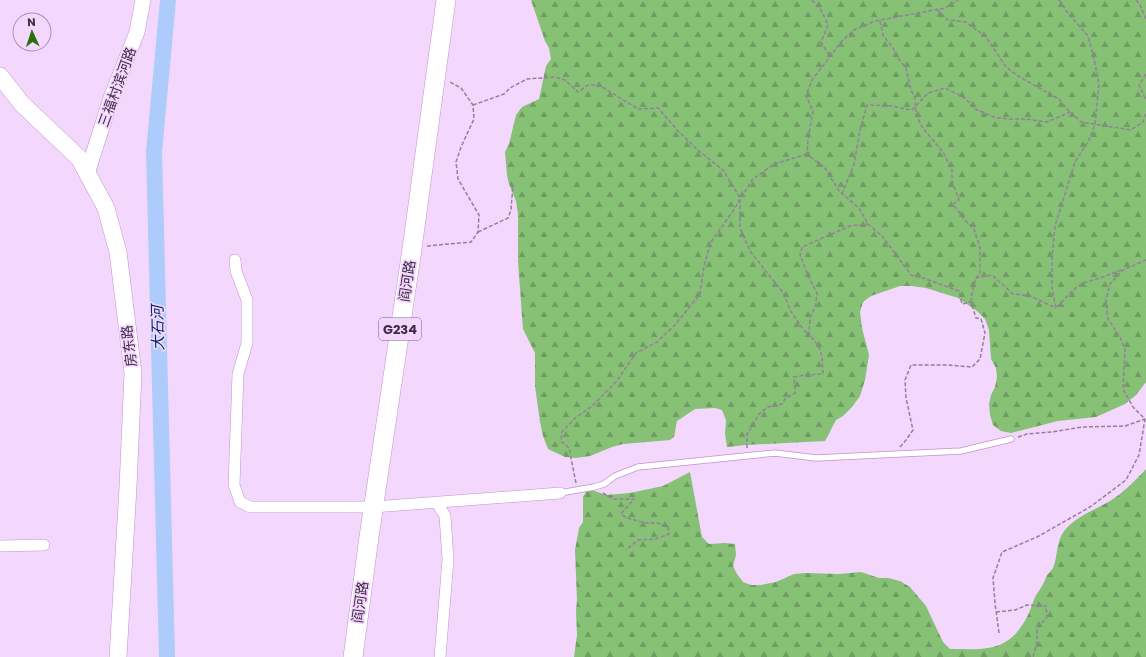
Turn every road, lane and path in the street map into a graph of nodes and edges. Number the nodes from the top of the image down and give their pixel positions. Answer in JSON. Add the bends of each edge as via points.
{"nodes":[{"id":1,"x":144,"y":0,"type":"edge"},
{"id":2,"x":446,"y":0,"type":"edge"},
{"id":3,"x":812,"y":0,"type":"edge"},
{"id":4,"x":958,"y":0,"type":"edge"},
{"id":5,"x":1059,"y":0,"type":"edge"},
{"id":6,"x":1136,"y":0,"type":"edge"},
{"id":7,"x":937,"y":10,"type":"junction"},
{"id":8,"x":1146,"y":19,"type":"edge"},
{"id":9,"x":880,"y":21,"type":"junction"},
{"id":10,"x":830,"y":57,"type":"junction"},
{"id":11,"x":436,"y":74,"type":"junction"},
{"id":12,"x":1146,"y":74,"type":"edge"},
{"id":13,"x":0,"y":76,"type":"edge"},
{"id":14,"x":1146,"y":100,"type":"edge"},
{"id":15,"x":474,"y":104,"type":"junction"},
{"id":16,"x":915,"y":107,"type":"junction"},
{"id":17,"x":1070,"y":112,"type":"junction"},
{"id":18,"x":1146,"y":114,"type":"edge"},
{"id":19,"x":1095,"y":124,"type":"junction"},
{"id":20,"x":807,"y":154,"type":"junction"},
{"id":21,"x":88,"y":174,"type":"junction"},
{"id":22,"x":513,"y":186,"type":"dead end"},
{"id":23,"x":842,"y":194,"type":"junction"},
{"id":24,"x":740,"y":198,"type":"junction"},
{"id":25,"x":868,"y":224,"type":"junction"},
{"id":26,"x":478,"y":232,"type":"junction"},
{"id":27,"x":412,"y":246,"type":"junction"},
{"id":28,"x":235,"y":260,"type":"dead end"},
{"id":29,"x":1146,"y":260,"type":"edge"},
{"id":30,"x":1123,"y":270,"type":"junction"},
{"id":31,"x":976,"y":278,"type":"junction"},
{"id":32,"x":971,"y":302,"type":"junction"},
{"id":33,"x":1056,"y":308,"type":"junction"},
{"id":34,"x":809,"y":335,"type":"junction"},
{"id":35,"x":1146,"y":419,"type":"edge"},
{"id":36,"x":1011,"y":439,"type":"joint"},
{"id":37,"x":894,"y":454,"type":"junction"},
{"id":38,"x":748,"y":456,"type":"junction"},
{"id":39,"x":594,"y":487,"type":"junction"},
{"id":40,"x":577,"y":490,"type":"junction"},
{"id":41,"x":560,"y":493,"type":"joint"},
{"id":42,"x":437,"y":503,"type":"junction"},
{"id":43,"x":373,"y":507,"type":"junction"},
{"id":44,"x":44,"y":545,"type":"dead end"},
{"id":45,"x":0,"y":546,"type":"edge"},
{"id":46,"x":626,"y":550,"type":"dead end"},
{"id":47,"x":996,"y":612,"type":"junction"},
{"id":48,"x":999,"y":632,"type":"dead end"},
{"id":49,"x":118,"y":657,"type":"edge"},
{"id":50,"x":353,"y":657,"type":"edge"},
{"id":51,"x":440,"y":657,"type":"edge"},
{"id":52,"x":1033,"y":657,"type":"edge"}],
"edges":[{"from":1,"to":21,"type":"street","name":"三福村滨河路","via":[[138,32],[111,98]]},
{"from":2,"to":11,"type":"highway","name":"阎河路","number":"G234"},
{"from":3,"to":10,"type":"path","via":[[821,10],[828,25],[821,42]]},
{"from":4,"to":7,"type":"path"},
{"from":5,"to":19,"type":"path","via":[[1088,36],[1099,84]]},
{"from":6,"to":8,"type":"path"},
{"from":7,"to":9,"type":"path"},
{"from":7,"to":17,"type":"path","via":[[948,20],[966,22],[986,37],[1006,67],[1058,99]]},
{"from":9,"to":10,"type":"path","via":[[854,30]]},
{"from":9,"to":16,"type":"path","via":[[883,35],[906,68],[915,98]]},
{"from":10,"to":20,"type":"path","via":[[812,80],[806,96],[813,111]]},
{"from":11,"to":15,"type":"path","via":[[461,88]]},
{"from":11,"to":27,"type":"highway","name":"阎河路","number":"G234"},
{"from":12,"to":14,"type":"path","via":[[1139,85]]},
{"from":13,"to":21,"type":"main road","name":"房东路","via":[[22,104],[79,158]]},
{"from":15,"to":24,"type":"path","via":[[504,94],[527,79],[556,77],[565,80],[578,92],[588,86],[600,85],[638,109],[658,108],[700,152],[723,170]]},
{"from":15,"to":26,"type":"path","via":[[474,119],[456,162],[458,179],[479,214]]},
{"from":16,"to":17,"type":"path","via":[[928,94],[946,88],[965,98],[975,108],[994,117],[1047,122]]},
{"from":16,"to":23,"type":"path","via":[[911,110],[867,105],[854,164]]},
{"from":16,"to":31,"type":"path","via":[[921,125],[943,152],[952,170],[952,181],[959,200],[953,204],[974,229],[980,248],[980,273]]},
{"from":17,"to":19,"type":"path","via":[[1080,122]]},
{"from":18,"to":19,"type":"path","via":[[1143,122],[1130,130]]},
{"from":19,"to":33,"type":"path","via":[[1089,140],[1075,162],[1055,226],[1052,288]]},
{"from":20,"to":23,"type":"path","via":[[825,168]]},
{"from":20,"to":24,"type":"path","via":[[774,164],[752,180]]},
{"from":21,"to":49,"type":"main road","name":"房东路","via":[[106,208],[118,252],[133,372]]},
{"from":22,"to":26,"type":"path","via":[[508,218]]},
{"from":23,"to":25,"type":"path","via":[[859,208]]},
{"from":24,"to":34,"type":"path","via":[[740,228],[750,251],[784,294],[790,310]]},
{"from":24,"to":40,"type":"path","via":[[712,242],[704,266],[700,294],[675,325],[657,342],[636,353],[616,382],[562,432],[561,441],[569,448]]},
{"from":25,"to":32,"type":"path","via":[[883,237],[911,275],[959,292],[962,304]]},
{"from":25,"to":34,"type":"path","via":[[850,226],[802,247],[800,255],[817,293],[816,304],[810,318]]},
{"from":26,"to":27,"type":"path","via":[[471,242]]},
{"from":27,"to":43,"type":"highway","name":"阎河路","number":"G234"},
{"from":28,"to":43,"type":"street","via":[[236,271],[247,300],[247,343],[238,374],[234,486],[240,502],[250,507]]},
{"from":29,"to":30,"type":"path"},
{"from":30,"to":33,"type":"path","via":[[1083,283]]},
{"from":30,"to":35,"type":"path","via":[[1110,284],[1106,300],[1108,319],[1125,349],[1123,389],[1133,407]]},
{"from":31,"to":32,"type":"path"},
{"from":31,"to":33,"type":"path","via":[[992,275],[1014,294],[1030,296]]},
{"from":32,"to":37,"type":"path","via":[[976,318],[981,319],[985,333],[980,359],[972,367],[911,365],[905,380],[913,430]]},
{"from":34,"to":38,"type":"path","via":[[817,343],[822,356],[823,374],[794,377],[795,393],[782,404],[768,407],[759,414],[747,434]]},
{"from":35,"to":36,"type":"path","via":[[1125,426],[1082,427],[1027,434]]},
{"from":35,"to":47,"type":"path","via":[[1139,455],[1126,480],[1090,507],[1037,537],[1002,552],[993,578]]},
{"from":36,"to":37,"type":"lane","via":[[961,451]]},
{"from":37,"to":38,"type":"lane","via":[[816,458],[775,453]]},
{"from":38,"to":39,"type":"lane","via":[[638,466]]},
{"from":39,"to":40,"type":"lane"},
{"from":39,"to":46,"type":"path","via":[[613,500],[634,499],[621,514],[627,518],[668,528],[669,534],[656,539],[638,540]]},
{"from":40,"to":41,"type":"lane"},
{"from":41,"to":42,"type":"street"},
{"from":42,"to":43,"type":"street"},
{"from":42,"to":51,"type":"street","via":[[445,516],[448,560]]},
{"from":43,"to":50,"type":"highway","name":"阎河路","number":"G234"},
{"from":44,"to":45,"type":"street"},
{"from":47,"to":48,"type":"path"},
{"from":47,"to":52,"type":"path","via":[[1015,610],[1026,605],[1046,606],[1047,617],[1037,629],[1038,642]]}]}
